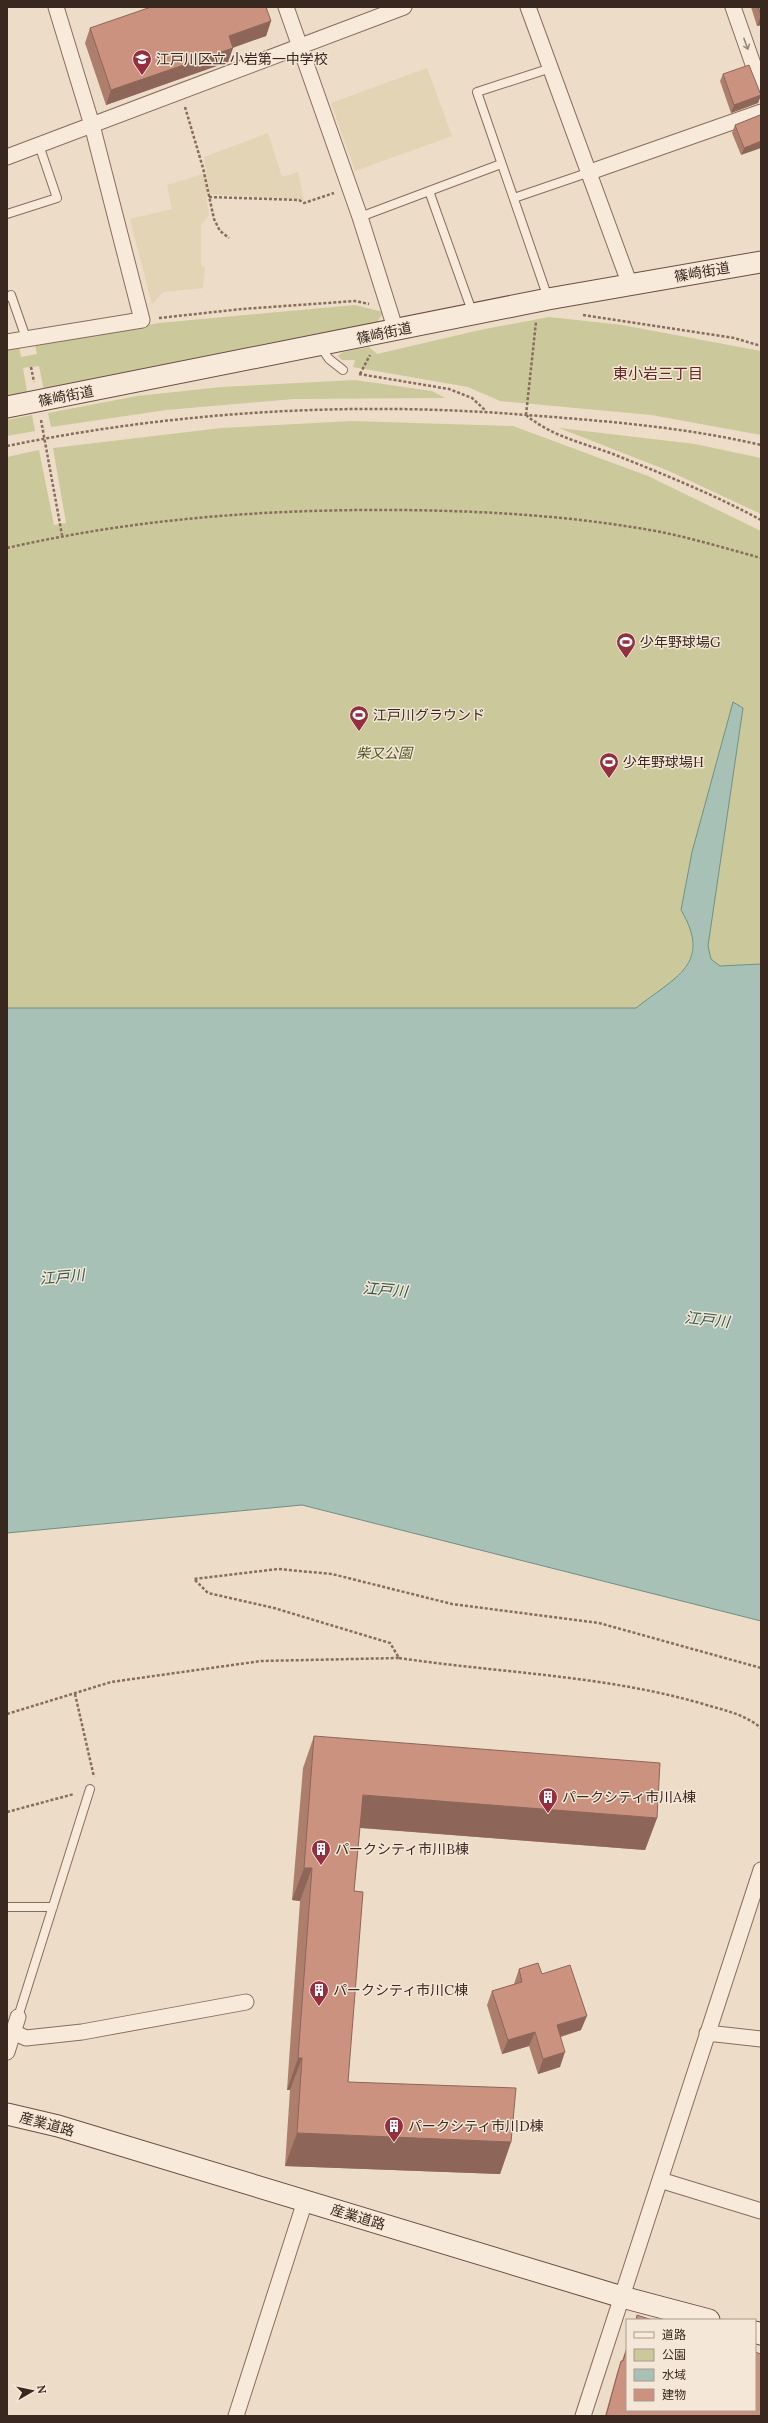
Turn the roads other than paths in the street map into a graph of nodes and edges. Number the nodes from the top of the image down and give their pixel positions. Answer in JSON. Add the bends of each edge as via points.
{"nodes":[{"id":1,"x":56,"y":7,"type":"edge"},
{"id":2,"x":286,"y":7,"type":"edge"},
{"id":3,"x":404,"y":7,"type":"edge"},
{"id":4,"x":528,"y":7,"type":"edge"},
{"id":5,"x":733,"y":7,"type":"edge"},
{"id":6,"x":300,"y":45,"type":"junction"},
{"id":7,"x":551,"y":68,"type":"junction"},
{"id":8,"x":761,"y":87,"type":"edge"},
{"id":9,"x":761,"y":112,"type":"edge"},
{"id":10,"x":92,"y":125,"type":"junction"},
{"id":11,"x":39,"y":145,"type":"junction"},
{"id":12,"x":7,"y":157,"type":"edge"},
{"id":13,"x":501,"y":164,"type":"junction"},
{"id":14,"x":590,"y":172,"type":"junction"},
{"id":15,"x":429,"y":191,"type":"junction"},
{"id":16,"x":514,"y":198,"type":"junction"},
{"id":17,"x":7,"y":214,"type":"edge"},
{"id":18,"x":360,"y":217,"type":"junction"},
{"id":19,"x":761,"y":262,"type":"edge"},
{"id":20,"x":630,"y":286,"type":"junction"},
{"id":21,"x":7,"y":297,"type":"edge"},
{"id":22,"x":543,"y":307,"type":"junction"},
{"id":23,"x":473,"y":315,"type":"junction"},
{"id":24,"x":396,"y":331,"type":"junction"},
{"id":25,"x":26,"y":338,"type":"junction"},
{"id":26,"x":7,"y":342,"type":"edge"},
{"id":27,"x":320,"y":346,"type":"junction"},
{"id":28,"x":343,"y":370,"type":"road end"},
{"id":29,"x":7,"y":407,"type":"edge"},
{"id":30,"x":90,"y":1789,"type":"road end"},
{"id":31,"x":761,"y":1870,"type":"edge"},
{"id":32,"x":7,"y":1907,"type":"edge"},
{"id":33,"x":53,"y":1907,"type":"junction"},
{"id":34,"x":246,"y":2002,"type":"dead end"},
{"id":35,"x":18,"y":2017,"type":"joint"},
{"id":36,"x":13,"y":2032,"type":"junction"},
{"id":37,"x":707,"y":2033,"type":"junction"},
{"id":38,"x":761,"y":2039,"type":"edge"},
{"id":39,"x":7,"y":2052,"type":"edge"},
{"id":40,"x":7,"y":2114,"type":"edge"},
{"id":41,"x":660,"y":2180,"type":"junction"},
{"id":42,"x":305,"y":2201,"type":"junction"},
{"id":43,"x":761,"y":2211,"type":"edge"},
{"id":44,"x":622,"y":2297,"type":"junction"},
{"id":45,"x":705,"y":2319,"type":"edge"},
{"id":46,"x":236,"y":2416,"type":"edge"},
{"id":47,"x":583,"y":2416,"type":"edge"}],
"edges":[{"from":1,"to":10,"type":"street"},
{"from":2,"to":6,"type":"street"},
{"from":3,"to":6,"type":"street"},
{"from":4,"to":7,"type":"street"},
{"from":5,"to":8,"type":"street","one_way":true},
{"from":6,"to":10,"type":"street"},
{"from":6,"to":18,"type":"street"},
{"from":7,"to":13,"type":"lane","via":[[477,92]]},
{"from":7,"to":14,"type":"street"},
{"from":9,"to":14,"type":"street"},
{"from":10,"to":11,"type":"street"},
{"from":10,"to":25,"type":"street","via":[[142,320]]},
{"from":11,"to":12,"type":"street"},
{"from":11,"to":17,"type":"lane","via":[[57,198]]},
{"from":13,"to":15,"type":"lane"},
{"from":13,"to":16,"type":"lane"},
{"from":14,"to":16,"type":"lane"},
{"from":14,"to":20,"type":"street"},
{"from":15,"to":18,"type":"lane"},
{"from":15,"to":23,"type":"lane"},
{"from":16,"to":22,"type":"lane"},
{"from":18,"to":24,"type":"street"},
{"from":19,"to":20,"type":"main road","name":"篠崎街道"},
{"from":20,"to":22,"type":"main road","name":"篠崎街道"},
{"from":21,"to":25,"type":"lane","via":[[11,295]]},
{"from":22,"to":23,"type":"main road","name":"篠崎街道"},
{"from":23,"to":24,"type":"main road","name":"篠崎街道"},
{"from":24,"to":27,"type":"main road","name":"篠崎街道"},
{"from":25,"to":26,"type":"street"},
{"from":27,"to":28,"type":"lane","via":[[323,353]]},
{"from":27,"to":29,"type":"main road","name":"篠崎街道"},
{"from":30,"to":33,"type":"lane"},
{"from":31,"to":37,"type":"street"},
{"from":32,"to":33,"type":"lane"},
{"from":33,"to":35,"type":"lane"},
{"from":34,"to":36,"type":"street","via":[[82,2032],[26,2038]]},
{"from":35,"to":36,"type":"street"},
{"from":36,"to":39,"type":"street"},
{"from":37,"to":38,"type":"street"},
{"from":37,"to":41,"type":"street"},
{"from":40,"to":42,"type":"main road","name":"産業道路","via":[[58,2126]]},
{"from":41,"to":43,"type":"street"},
{"from":41,"to":44,"type":"street"},
{"from":42,"to":44,"type":"main road","name":"産業道路"},
{"from":42,"to":46,"type":"street"},
{"from":44,"to":45,"type":"main road","name":"産業道路"},
{"from":44,"to":47,"type":"street"}]}
